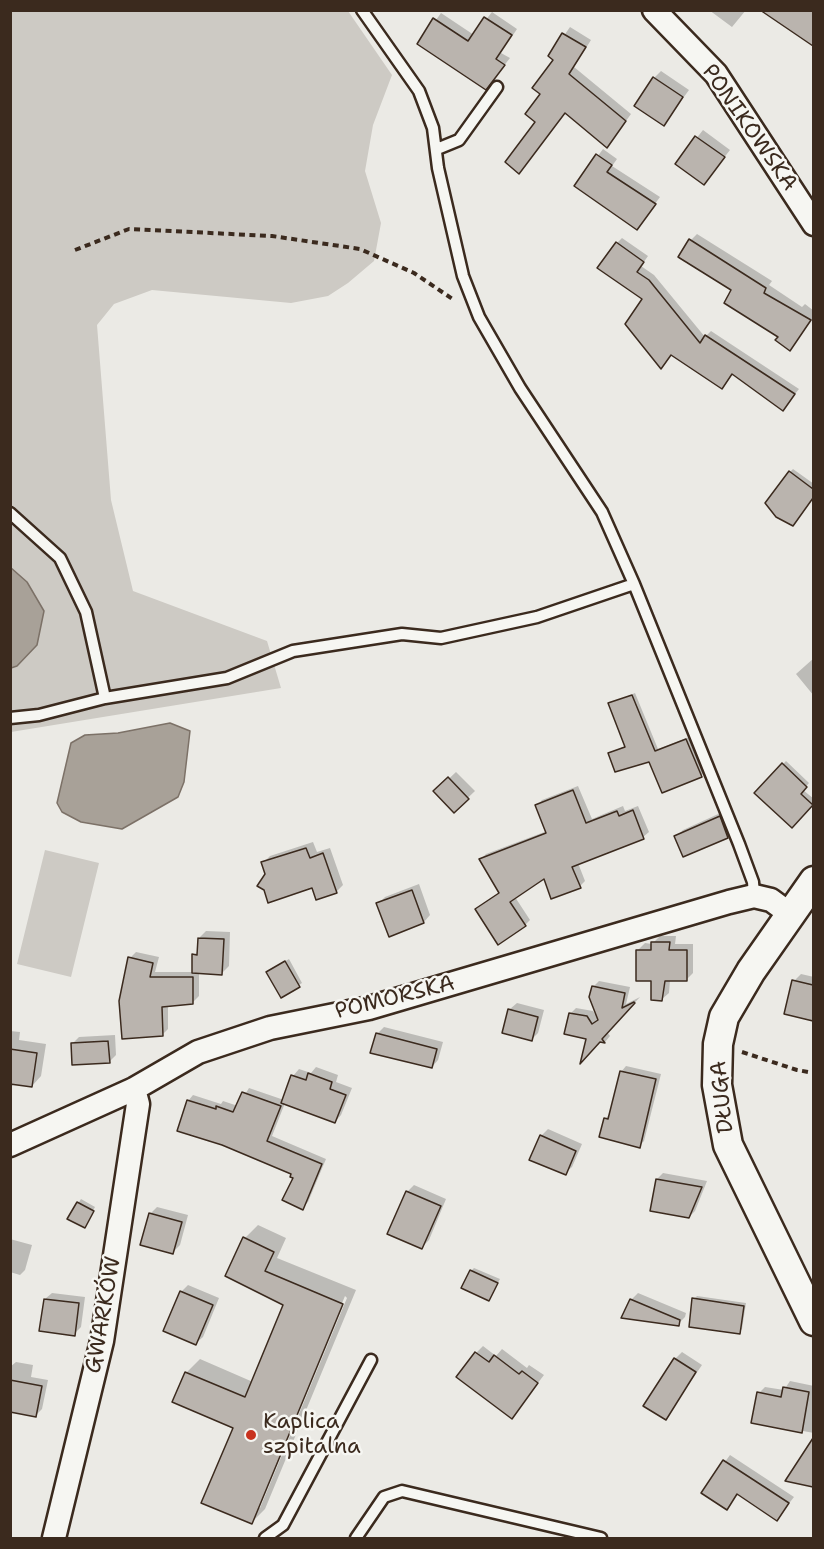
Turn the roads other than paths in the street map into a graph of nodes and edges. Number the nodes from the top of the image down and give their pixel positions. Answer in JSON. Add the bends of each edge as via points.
{"nodes":[{"id":1,"x":362,"y":10,"type":"edge"},
{"id":2,"x":654,"y":10,"type":"edge"},
{"id":3,"x":497,"y":87,"type":"dead end"},
{"id":4,"x":436,"y":149,"type":"junction"},
{"id":5,"x":813,"y":224,"type":"edge"},
{"id":6,"x":10,"y":513,"type":"edge"},
{"id":7,"x":634,"y":584,"type":"junction"},
{"id":8,"x":105,"y":698,"type":"junction"},
{"id":9,"x":10,"y":718,"type":"edge"},
{"id":10,"x":813,"y":881,"type":"edge"},
{"id":11,"x":754,"y":896,"type":"junction"},
{"id":12,"x":790,"y":914,"type":"junction"},
{"id":13,"x":134,"y":1089,"type":"junction"},
{"id":14,"x":10,"y":1145,"type":"edge"},
{"id":15,"x":813,"y":1321,"type":"edge"},
{"id":16,"x":371,"y":1360,"type":"dead end"},
{"id":17,"x":54,"y":1539,"type":"edge"},
{"id":18,"x":265,"y":1539,"type":"edge"},
{"id":19,"x":356,"y":1539,"type":"edge"},
{"id":20,"x":601,"y":1539,"type":"edge"}],
"edges":[{"from":1,"to":4,"type":"lane","via":[[418,91],[433,128]]},
{"from":2,"to":5,"type":"street","name":"PONIKOWSKA","via":[[716,74]]},
{"from":3,"to":4,"type":"lane","via":[[459,140]]},
{"from":4,"to":7,"type":"lane","via":[[463,276],[479,317],[520,388],[602,512]]},
{"from":6,"to":8,"type":"lane","via":[[60,558],[86,612]]},
{"from":7,"to":8,"type":"lane","via":[[537,617],[441,638],[402,634],[293,651],[227,678]]},
{"from":7,"to":11,"type":"lane","via":[[740,844]]},
{"from":8,"to":9,"type":"lane","via":[[39,715]]},
{"from":10,"to":12,"type":"street","name":"DŁUGA"},
{"from":11,"to":12,"type":"street","via":[[771,900]]},
{"from":11,"to":13,"type":"street","name":"POMORSKA","via":[[369,1008],[261,1031],[198,1052]]},
{"from":12,"to":15,"type":"street","name":"DŁUGA","via":[[724,1017],[718,1044],[717,1085],[728,1145]]},
{"from":13,"to":14,"type":"street","name":"POMORSKA"},
{"from":13,"to":17,"type":"street","name":"GWARKÓW","via":[[138,1104],[102,1341]]},
{"from":16,"to":18,"type":"lane","via":[[283,1526]]},
{"from":19,"to":20,"type":"lane","via":[[384,1497],[402,1491]]}]}
